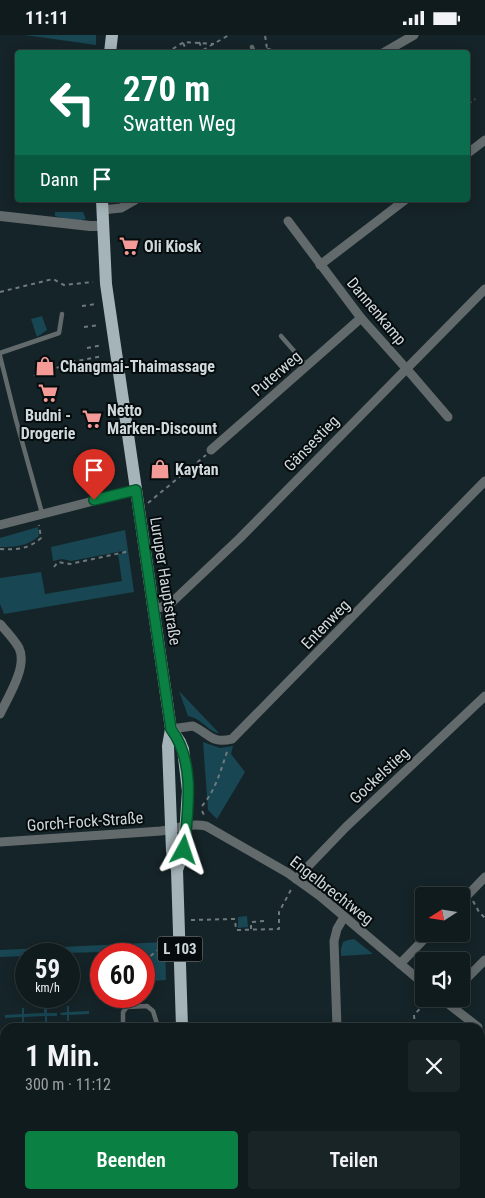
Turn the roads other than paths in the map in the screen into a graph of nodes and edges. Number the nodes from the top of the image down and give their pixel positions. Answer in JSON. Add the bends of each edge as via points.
{"nodes":[{"id":1,"x":112,"y":35,"type":"edge"},
{"id":2,"x":414,"y":35,"type":"edge"},
{"id":3,"x":110,"y":50,"type":"edge"},
{"id":4,"x":388,"y":50,"type":"edge"},
{"id":5,"x":485,"y":139,"type":"edge"},
{"id":6,"x":470,"y":151,"type":"edge"},
{"id":7,"x":132,"y":202,"type":"edge"},
{"id":8,"x":402,"y":202,"type":"edge"},
{"id":9,"x":102,"y":205,"type":"edge"},
{"id":10,"x":0,"y":215,"type":"edge"},
{"id":11,"x":288,"y":221,"type":"dead end"},
{"id":12,"x":102,"y":226,"type":"junction"},
{"id":13,"x":320,"y":265,"type":"junction"},
{"id":14,"x":485,"y":289,"type":"edge"},
{"id":15,"x":62,"y":314,"type":"dead end"},
{"id":16,"x":361,"y":318,"type":"junction"},
{"id":17,"x":281,"y":336,"type":"dead end"},
{"id":18,"x":0,"y":355,"type":"edge"},
{"id":19,"x":307,"y":366,"type":"junction"},
{"id":20,"x":406,"y":369,"type":"junction"},
{"id":21,"x":448,"y":417,"type":"dead end"},
{"id":22,"x":212,"y":450,"type":"road end"},
{"id":23,"x":485,"y":481,"type":"edge"},
{"id":24,"x":136,"y":490,"type":"junction"},
{"id":25,"x":42,"y":513,"type":"junction"},
{"id":26,"x":0,"y":525,"type":"edge"},
{"id":27,"x":154,"y":610,"type":"junction"},
{"id":28,"x":1,"y":626,"type":"edge"},
{"id":29,"x":485,"y":696,"type":"edge"},
{"id":30,"x":0,"y":714,"type":"edge"},
{"id":31,"x":171,"y":729,"type":"junction"},
{"id":32,"x":186,"y":825,"type":"junction"},
{"id":33,"x":172,"y":829,"type":"junction"},
{"id":34,"x":0,"y":842,"type":"edge"},
{"id":35,"x":177,"y":870,"type":"junction"},
{"id":36,"x":485,"y":877,"type":"edge"},
{"id":37,"x":294,"y":883,"type":"junction"},
{"id":38,"x":470,"y":893,"type":"edge"},
{"id":39,"x":344,"y":917,"type":"junction"},
{"id":40,"x":420,"y":943,"type":"edge"},
{"id":41,"x":485,"y":960,"type":"edge"},
{"id":42,"x":400,"y":963,"type":"junction"},
{"id":43,"x":470,"y":974,"type":"edge"},
{"id":44,"x":415,"y":976,"type":"edge"},
{"id":45,"x":454,"y":1007,"type":"edge"},
{"id":46,"x":123,"y":1023,"type":"edge"},
{"id":47,"x":156,"y":1023,"type":"edge"},
{"id":48,"x":178,"y":1023,"type":"edge"},
{"id":49,"x":336,"y":1023,"type":"edge"},
{"id":50,"x":473,"y":1023,"type":"edge"}],
"edges":[{"from":1,"to":3,"type":"main road"},
{"from":2,"to":4,"type":"street"},
{"from":5,"to":6,"type":"street"},
{"from":7,"to":9,"type":"street","via":[[121,208]]},
{"from":8,"to":13,"type":"street"},
{"from":9,"to":12,"type":"main road","name":"Luruper Hauptstraße"},
{"from":10,"to":12,"type":"street"},
{"from":11,"to":13,"type":"street","name":"Dannenkamp"},
{"from":12,"to":24,"type":"main road","name":"Luruper Hauptstraße","via":[[106,284]]},
{"from":13,"to":16,"type":"street","name":"Dannenkamp"},
{"from":14,"to":20,"type":"street","name":"Gänsestieg"},
{"from":15,"to":18,"type":"lane","via":[[58,333]]},
{"from":16,"to":19,"type":"street","name":"Puterweg"},
{"from":16,"to":20,"type":"street","name":"Dannenkamp"},
{"from":17,"to":19,"type":"lane"},
{"from":18,"to":25,"type":"lane"},
{"from":19,"to":22,"type":"street","name":"Puterweg"},
{"from":20,"to":21,"type":"street","name":"Dannenkamp"},
{"from":20,"to":27,"type":"street","name":"Gänsestieg","via":[[240,538],[170,604]]},
{"from":23,"to":31,"type":"street","name":"Entenweg","via":[[232,739],[212,740],[193,726]]},
{"from":24,"to":25,"type":"street"},
{"from":24,"to":27,"type":"main road","name":"Luruper Hauptstraße"},
{"from":25,"to":26,"type":"street"},
{"from":27,"to":31,"type":"main road","name":"Luruper Hauptstraße"},
{"from":28,"to":30,"type":"street","via":[[20,649],[22,658]]},
{"from":29,"to":37,"type":"street","name":"Gockelstieg","via":[[346,827]]},
{"from":31,"to":32,"type":"main road","name":"Luruper Hauptstraße","via":[[180,742],[185,761]]},
{"from":31,"to":33,"type":"main road","name":"Luruper Hauptstraße","via":[[168,747]]},
{"from":32,"to":33,"type":"street","name":"Gorch-Fock-Straße"},
{"from":32,"to":35,"type":"main road","number":"L 103","via":[[184,850]]},
{"from":32,"to":37,"type":"street","name":"Engelbrechtweg","via":[[213,830]]},
{"from":33,"to":34,"type":"street","name":"Gorch-Fock-Straße"},
{"from":33,"to":35,"type":"main road","number":"L 103","via":[[172,851]]},
{"from":35,"to":48,"type":"main road","number":"L 103"},
{"from":36,"to":38,"type":"street"},
{"from":37,"to":39,"type":"street","name":"Engelbrechtweg","via":[[320,896]]},
{"from":39,"to":42,"type":"street","name":"Engelbrechtweg"},
{"from":39,"to":49,"type":"street","via":[[334,941]]},
{"from":40,"to":42,"type":"street"},
{"from":41,"to":43,"type":"street"},
{"from":42,"to":44,"type":"street","name":"Engelbrechtweg"},
{"from":45,"to":50,"type":"street"},
{"from":46,"to":47,"type":"lane","via":[[122,1012],[128,1007],[147,1006]]}]}
